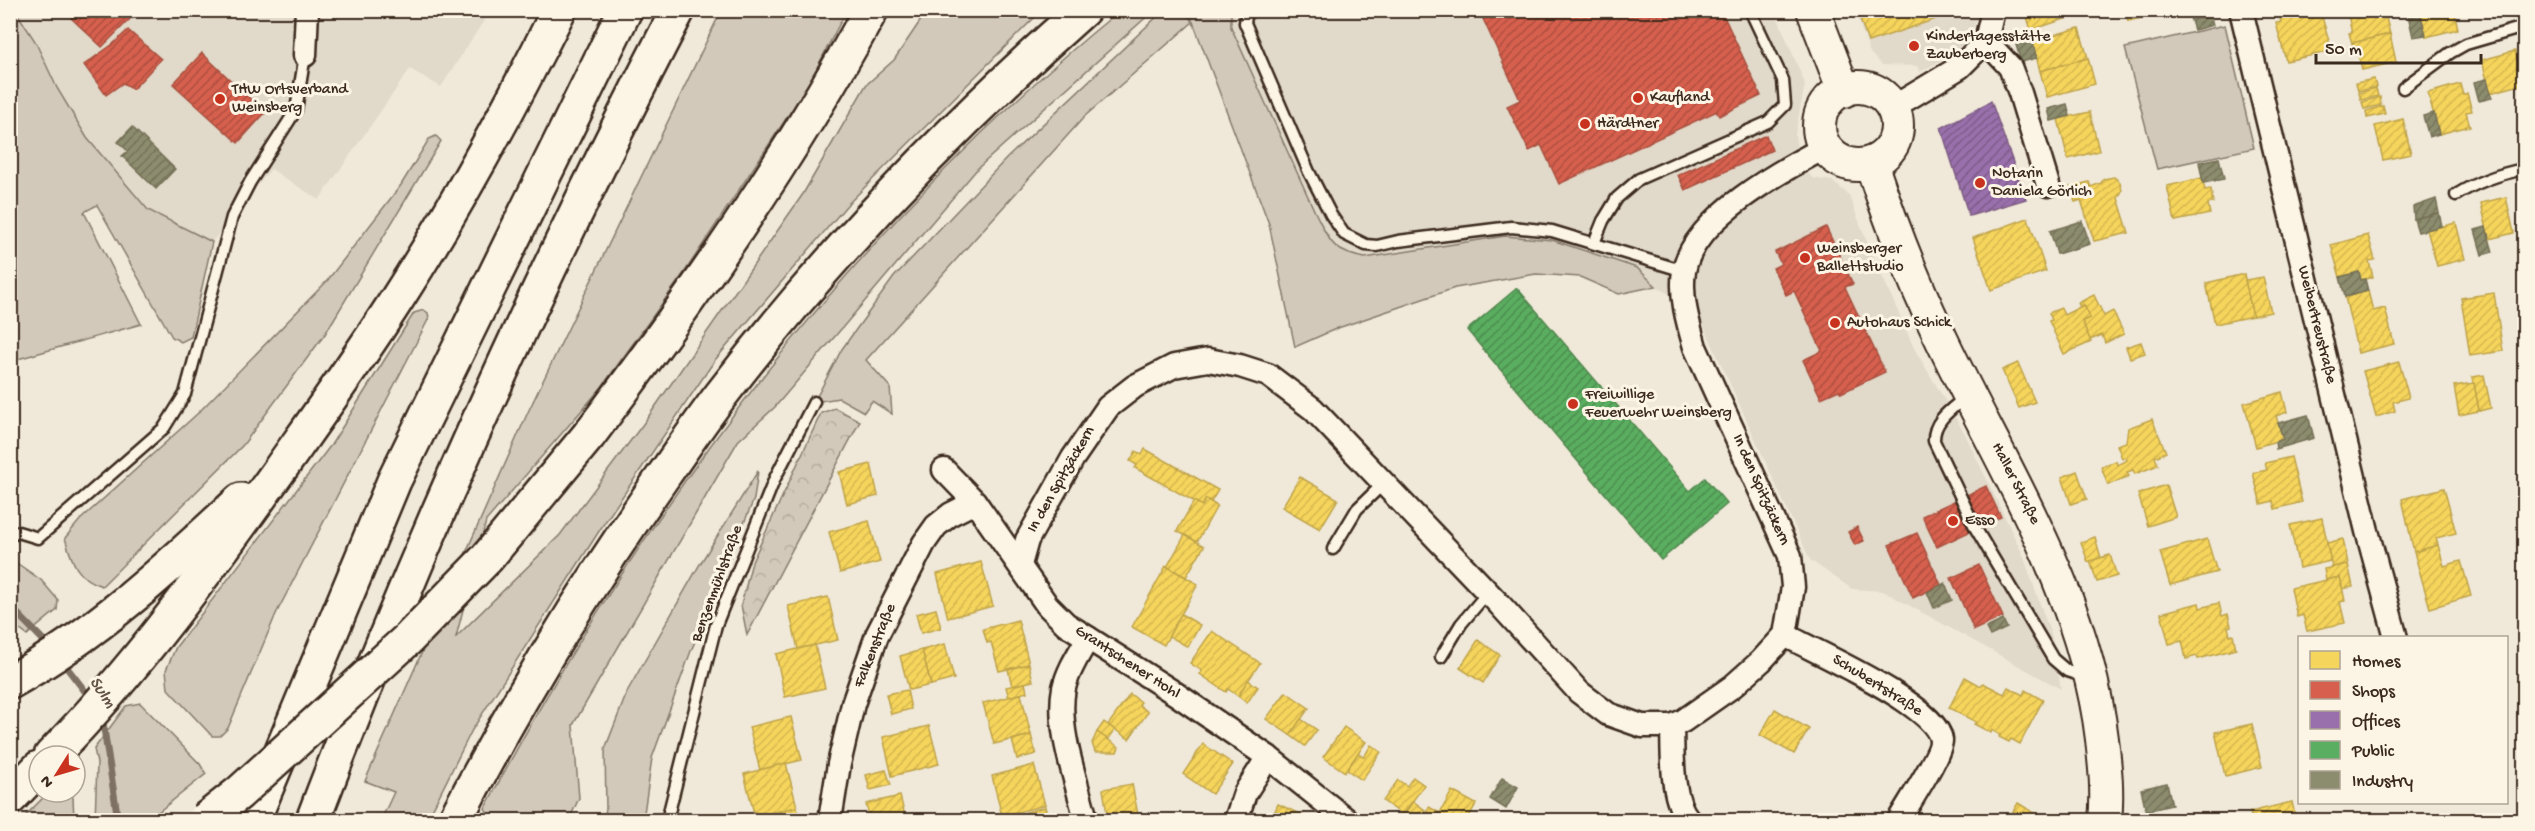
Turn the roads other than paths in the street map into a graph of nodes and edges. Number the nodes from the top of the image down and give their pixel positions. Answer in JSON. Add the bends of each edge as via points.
{"nodes":[{"id":1,"x":307,"y":10,"type":"edge"},
{"id":2,"x":559,"y":10,"type":"edge"},
{"id":3,"x":625,"y":10,"type":"edge"},
{"id":4,"x":678,"y":10,"type":"edge"},
{"id":5,"x":871,"y":10,"type":"edge"},
{"id":6,"x":1083,"y":10,"type":"edge"},
{"id":7,"x":1247,"y":10,"type":"edge"},
{"id":8,"x":1750,"y":10,"type":"edge"},
{"id":9,"x":1813,"y":10,"type":"edge"},
{"id":10,"x":1993,"y":10,"type":"edge"},
{"id":11,"x":2241,"y":10,"type":"edge"},
{"id":12,"x":2524,"y":27,"type":"edge"},
{"id":13,"x":1986,"y":41,"type":"junction"},
{"id":14,"x":305,"y":56,"type":"joint"},
{"id":15,"x":2403,"y":88,"type":"dead end"},
{"id":16,"x":1844,"y":91,"type":"junction"},
{"id":17,"x":1892,"y":108,"type":"junction"},
{"id":18,"x":1826,"y":147,"type":"junction"},
{"id":19,"x":1871,"y":163,"type":"junction"},
{"id":20,"x":2524,"y":169,"type":"edge"},
{"id":21,"x":2048,"y":185,"type":"dead end"},
{"id":22,"x":2456,"y":195,"type":"dead end"},
{"id":23,"x":1594,"y":243,"type":"junction"},
{"id":24,"x":1684,"y":271,"type":"junction"},
{"id":25,"x":1970,"y":394,"type":"junction"},
{"id":26,"x":814,"y":402,"type":"dead end"},
{"id":27,"x":287,"y":459,"type":"junction"},
{"id":28,"x":944,"y":470,"type":"dead end"},
{"id":29,"x":1384,"y":483,"type":"junction"},
{"id":30,"x":975,"y":502,"type":"junction"},
{"id":31,"x":10,"y":536,"type":"edge"},
{"id":32,"x":1333,"y":549,"type":"dead end"},
{"id":33,"x":1020,"y":565,"type":"junction"},
{"id":34,"x":1488,"y":592,"type":"junction"},
{"id":35,"x":1785,"y":635,"type":"junction"},
{"id":36,"x":2395,"y":636,"type":"edge"},
{"id":37,"x":1088,"y":638,"type":"junction"},
{"id":38,"x":1441,"y":657,"type":"dead end"},
{"id":39,"x":2092,"y":679,"type":"junction"},
{"id":40,"x":10,"y":682,"type":"edge"},
{"id":41,"x":1672,"y":726,"type":"junction"},
{"id":42,"x":61,"y":744,"type":"edge"},
{"id":43,"x":1268,"y":757,"type":"junction"},
{"id":44,"x":205,"y":820,"type":"edge"},
{"id":45,"x":253,"y":820,"type":"edge"},
{"id":46,"x":312,"y":820,"type":"edge"},
{"id":47,"x":455,"y":820,"type":"edge"},
{"id":48,"x":667,"y":820,"type":"edge"},
{"id":49,"x":830,"y":820,"type":"edge"},
{"id":50,"x":1086,"y":820,"type":"edge"},
{"id":51,"x":1236,"y":820,"type":"edge"},
{"id":52,"x":1347,"y":820,"type":"edge"},
{"id":53,"x":1689,"y":820,"type":"edge"},
{"id":54,"x":1899,"y":820,"type":"edge"},
{"id":55,"x":2105,"y":820,"type":"edge"}],
"edges":[{"from":1,"to":14,"type":"street"},
{"from":2,"to":27,"type":"main road","via":[[508,112],[406,286]]},
{"from":3,"to":45,"type":"main road","via":[[393,481]]},
{"from":4,"to":46,"type":"main road","via":[[622,117],[486,406],[414,569]]},
{"from":5,"to":44,"type":"main road","bridge":true,"via":[[818,106],[749,214],[589,435],[487,558],[416,631]]},
{"from":6,"to":47,"type":"main road","via":[[908,178],[777,324],[720,396],[598,570]]},
{"from":7,"to":23,"type":"lane","via":[[1245,23],[1281,110],[1309,172],[1344,234],[1365,245],[1377,246],[1511,227],[1552,231]]},
{"from":8,"to":23,"type":"lane","via":[[1783,80],[1785,105],[1768,122],[1639,179],[1617,198]]},
{"from":9,"to":16,"type":"street"},
{"from":10,"to":13,"type":"street"},
{"from":11,"to":36,"type":"street","name":"Weibertreustraße"},
{"from":12,"to":15,"type":"lane","via":[[2466,44]]},
{"from":13,"to":17,"type":"street","via":[[1960,67]]},
{"from":13,"to":21,"type":"street","via":[[2010,67]]},
{"from":14,"to":31,"type":"lane","via":[[296,110],[232,217],[185,394],[164,429],[39,538],[18,532]]},
{"from":16,"to":17,"type":"street","via":[[1869,89],[1886,99]]},
{"from":16,"to":18,"type":"street","via":[[1828,101],[1822,112],[1820,130]]},
{"from":17,"to":19,"type":"street","via":[[1897,129],[1894,140],[1889,150]]},
{"from":18,"to":19,"type":"street","via":[[1841,161]]},
{"from":18,"to":24,"type":"street","name":"In den Spitzäckern","via":[[1776,175],[1729,209],[1691,249]]},
{"from":19,"to":25,"type":"street","name":"Haller Straße","via":[[1937,332]]},
{"from":20,"to":22,"type":"lane","via":[[2474,183]]},
{"from":23,"to":24,"type":"lane"},
{"from":24,"to":35,"type":"street","name":"In den Spitzäckern","via":[[1686,318],[1695,347],[1790,556],[1793,587]]},
{"from":25,"to":39,"type":"street","name":"Haller Straße","via":[[2045,543],[2071,608]]},
{"from":25,"to":39,"type":"lane","via":[[1934,429],[1934,441],[1976,529],[2053,659],[2067,671]]},
{"from":26,"to":48,"type":"lane","name":"Benzenmühlstraße","via":[[775,478],[716,625]]},
{"from":27,"to":40,"type":"main road","via":[[158,576],[88,632]]},
{"from":27,"to":42,"type":"main road","via":[[182,604],[111,691]]},
{"from":28,"to":30,"type":"street","name":"Grantschener Hohl"},
{"from":29,"to":32,"type":"lane","via":[[1358,509]]},
{"from":29,"to":33,"type":"street","name":"In den Spitzäckern","via":[[1313,409],[1268,375],[1208,360],[1174,366],[1135,386],[1108,407],[1088,433],[1027,540]]},
{"from":29,"to":34,"type":"street","name":"In den Spitzäckern"},
{"from":30,"to":33,"type":"street","name":"Grantschener Hohl"},
{"from":30,"to":49,"type":"street","name":"Falkenstraße","via":[[936,526],[877,635],[853,704]]},
{"from":33,"to":37,"type":"street","name":"Grantschener Hohl","via":[[1047,605]]},
{"from":34,"to":38,"type":"lane","via":[[1461,624]]},
{"from":34,"to":41,"type":"street","name":"In den Spitzäckern","via":[[1580,692],[1608,714],[1642,726]]},
{"from":35,"to":41,"type":"street","via":[[1733,686]]},
{"from":35,"to":54,"type":"street","name":"Schubertstraße","via":[[1900,698],[1937,727],[1941,742],[1937,754]]},
{"from":37,"to":43,"type":"street","name":"Grantschener Hohl"},
{"from":37,"to":50,"type":"street","via":[[1070,669],[1062,712]]},
{"from":39,"to":55,"type":"street","name":"Haller Straße","via":[[2106,775]]},
{"from":41,"to":53,"type":"street","via":[[1679,805]]},
{"from":43,"to":51,"type":"street","via":[[1245,793]]},
{"from":43,"to":52,"type":"street","name":"Grantschener Hohl"}]}
